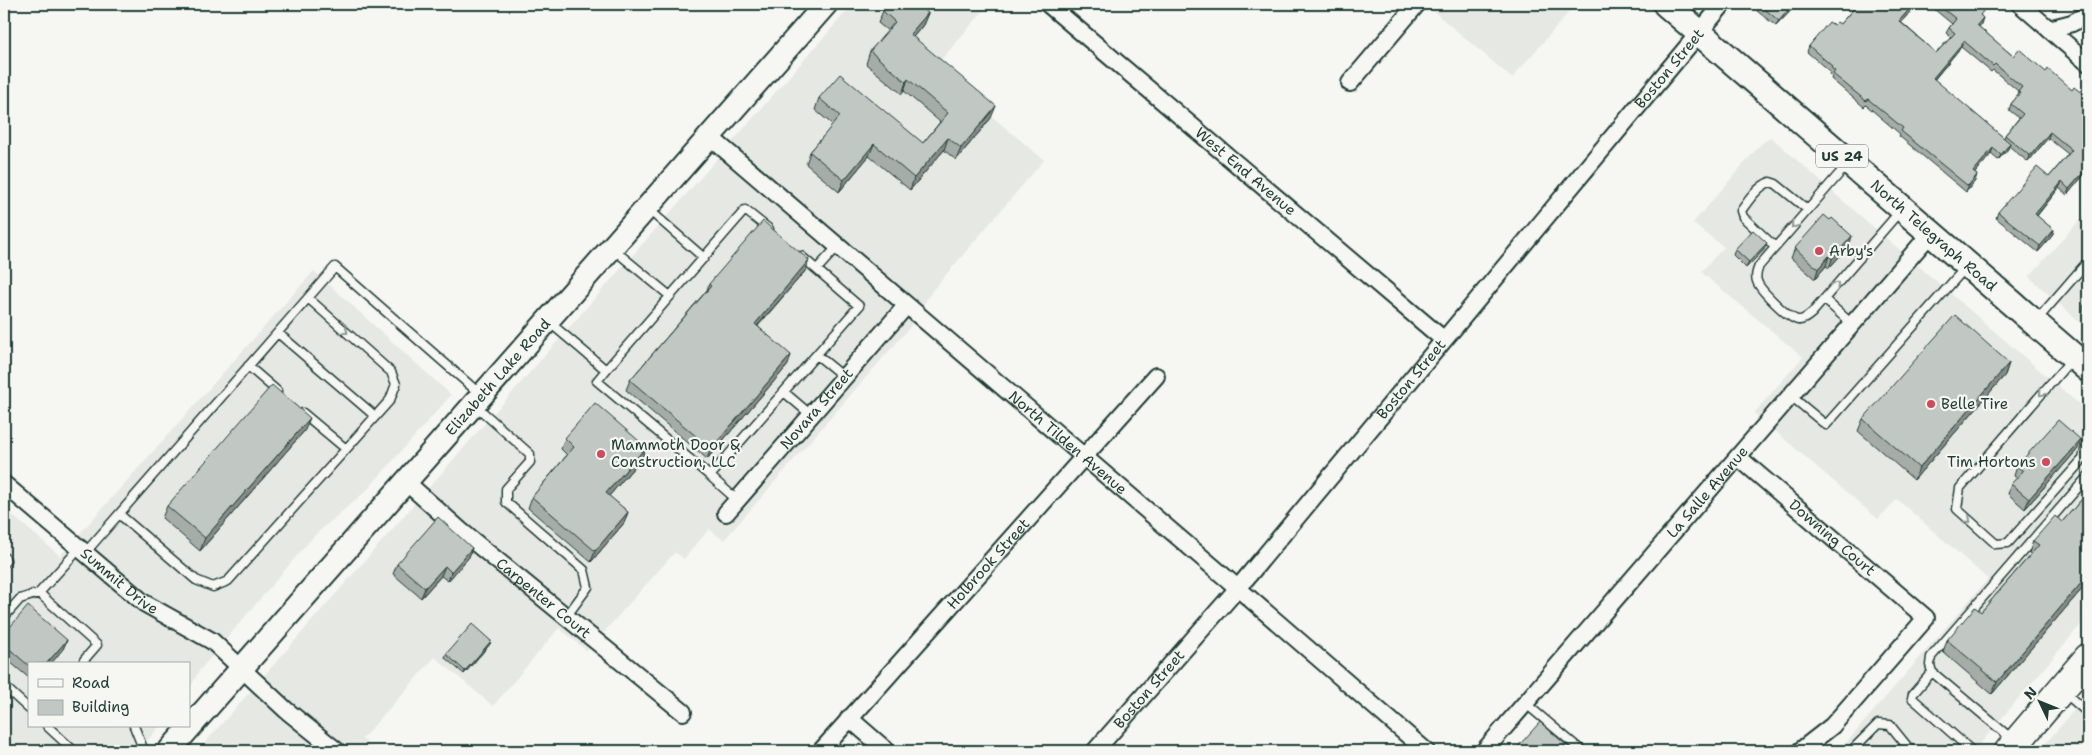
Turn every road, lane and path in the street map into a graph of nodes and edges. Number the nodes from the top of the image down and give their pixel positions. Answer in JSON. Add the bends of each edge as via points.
{"nodes":[{"id":1,"x":826,"y":4,"type":"edge"},
{"id":2,"x":1417,"y":4,"type":"edge"},
{"id":3,"x":1666,"y":4,"type":"edge"},
{"id":4,"x":1723,"y":4,"type":"edge"},
{"id":5,"x":2020,"y":4,"type":"edge"},
{"id":6,"x":1051,"y":5,"type":"edge"},
{"id":7,"x":2088,"y":14,"type":"edge"},
{"id":8,"x":2049,"y":29,"type":"junction"},
{"id":9,"x":1699,"y":32,"type":"junction"},
{"id":10,"x":2088,"y":63,"type":"edge"},
{"id":11,"x":1350,"y":84,"type":"dead end"},
{"id":12,"x":709,"y":136,"type":"junction"},
{"id":13,"x":1849,"y":162,"type":"junction"},
{"id":14,"x":646,"y":208,"type":"junction"},
{"id":15,"x":1903,"y":208,"type":"junction"},
{"id":16,"x":1808,"y":210,"type":"junction"},
{"id":17,"x":1932,"y":233,"type":"junction"},
{"id":18,"x":774,"y":234,"type":"edge"},
{"id":19,"x":838,"y":246,"type":"junction"},
{"id":20,"x":612,"y":247,"type":"junction"},
{"id":21,"x":1775,"y":247,"type":"junction"},
{"id":22,"x":796,"y":252,"type":"edge"},
{"id":23,"x":704,"y":258,"type":"junction"},
{"id":24,"x":2088,"y":261,"type":"edge"},
{"id":25,"x":1968,"y":265,"type":"junction"},
{"id":26,"x":817,"y":270,"type":"junction"},
{"id":27,"x":670,"y":296,"type":"junction"},
{"id":28,"x":308,"y":298,"type":"junction"},
{"id":29,"x":1824,"y":299,"type":"junction"},
{"id":30,"x":906,"y":306,"type":"junction"},
{"id":31,"x":548,"y":320,"type":"junction"},
{"id":32,"x":2034,"y":322,"type":"junction"},
{"id":33,"x":1853,"y":325,"type":"junction"},
{"id":34,"x":278,"y":333,"type":"junction"},
{"id":35,"x":1443,"y":339,"type":"junction"},
{"id":36,"x":817,"y":355,"type":"junction"},
{"id":37,"x":2081,"y":363,"type":"edge"},
{"id":38,"x":248,"y":366,"type":"junction"},
{"id":39,"x":606,"y":370,"type":"junction"},
{"id":40,"x":1156,"y":376,"type":"dead end"},
{"id":41,"x":844,"y":377,"type":"junction"},
{"id":42,"x":784,"y":392,"type":"junction"},
{"id":43,"x":1791,"y":396,"type":"junction"},
{"id":44,"x":286,"y":398,"type":"edge"},
{"id":45,"x":478,"y":400,"type":"junction"},
{"id":46,"x":293,"y":405,"type":"edge"},
{"id":47,"x":812,"y":415,"type":"junction"},
{"id":48,"x":375,"y":416,"type":"junction"},
{"id":49,"x":2088,"y":437,"type":"edge"},
{"id":50,"x":346,"y":449,"type":"junction"},
{"id":51,"x":1085,"y":457,"type":"junction"},
{"id":52,"x":1738,"y":458,"type":"junction"},
{"id":53,"x":710,"y":476,"type":"junction"},
{"id":54,"x":2088,"y":476,"type":"edge"},
{"id":55,"x":406,"y":482,"type":"junction"},
{"id":56,"x":4,"y":484,"type":"edge"},
{"id":57,"x":737,"y":500,"type":"junction"},
{"id":58,"x":726,"y":513,"type":"dead end"},
{"id":59,"x":119,"y":514,"type":"junction"},
{"id":60,"x":82,"y":551,"type":"junction"},
{"id":61,"x":4,"y":557,"type":"edge"},
{"id":62,"x":4,"y":563,"type":"edge"},
{"id":63,"x":1238,"y":588,"type":"junction"},
{"id":64,"x":39,"y":593,"type":"junction"},
{"id":65,"x":4,"y":617,"type":"edge"},
{"id":66,"x":566,"y":617,"type":"junction"},
{"id":67,"x":2088,"y":658,"type":"edge"},
{"id":68,"x":85,"y":662,"type":"edge"},
{"id":69,"x":242,"y":669,"type":"junction"},
{"id":70,"x":1932,"y":672,"type":"junction"},
{"id":71,"x":4,"y":686,"type":"edge"},
{"id":72,"x":2062,"y":690,"type":"junction"},
{"id":73,"x":1525,"y":703,"type":"junction"},
{"id":74,"x":28,"y":708,"type":"edge"},
{"id":75,"x":682,"y":712,"type":"dead end"},
{"id":76,"x":2088,"y":713,"type":"edge"},
{"id":77,"x":849,"y":718,"type":"junction"},
{"id":78,"x":192,"y":721,"type":"edge"},
{"id":79,"x":49,"y":728,"type":"edge"},
{"id":80,"x":135,"y":728,"type":"edge"},
{"id":81,"x":187,"y":728,"type":"edge"},
{"id":82,"x":2012,"y":747,"type":"edge"},
{"id":83,"x":1906,"y":749,"type":"edge"},
{"id":84,"x":74,"y":751,"type":"edge"},
{"id":85,"x":144,"y":751,"type":"edge"},
{"id":86,"x":169,"y":751,"type":"edge"},
{"id":87,"x":337,"y":751,"type":"edge"},
{"id":88,"x":821,"y":751,"type":"edge"},
{"id":89,"x":887,"y":751,"type":"edge"},
{"id":90,"x":1095,"y":751,"type":"edge"},
{"id":91,"x":1426,"y":751,"type":"edge"},
{"id":92,"x":1484,"y":751,"type":"edge"},
{"id":93,"x":1582,"y":751,"type":"edge"},
{"id":94,"x":1800,"y":751,"type":"edge"},
{"id":95,"x":1851,"y":751,"type":"edge"},
{"id":96,"x":1972,"y":751,"type":"edge"}],
"edges":[{"from":1,"to":12,"type":"main road","name":"Elizabeth Lake Road"},
{"from":2,"to":11,"type":"street"},
{"from":3,"to":9,"type":"main road","name":"North Telegraph Road","number":"US 24"},
{"from":4,"to":9,"type":"street","name":"Boston Street"},
{"from":5,"to":8,"type":"street"},
{"from":6,"to":35,"type":"street","name":"West End Avenue"},
{"from":7,"to":8,"type":"street","via":[[2072,23]]},
{"from":8,"to":10,"type":"street"},
{"from":9,"to":13,"type":"main road","name":"North Telegraph Road","number":"US 24"},
{"from":9,"to":35,"type":"street","name":"Boston Street"},
{"from":12,"to":14,"type":"main road","name":"Elizabeth Lake Road"},
{"from":12,"to":19,"type":"street","name":"North Tilden Avenue"},
{"from":13,"to":15,"type":"main road","name":"North Telegraph Road","number":"US 24"},
{"from":13,"to":16,"type":"lane"},
{"from":14,"to":20,"type":"main road","name":"Elizabeth Lake Road"},
{"from":14,"to":23,"type":"lane"},
{"from":15,"to":17,"type":"main road","name":"North Telegraph Road","number":"US 24"},
{"from":29,"to":15,"type":"lane","one_way":true},
{"from":16,"to":21,"type":"lane","one_way":true},
{"from":16,"to":21,"type":"lane","via":[[1770,182],[1764,184],[1745,205],[1741,211],[1743,217]]},
{"from":17,"to":25,"type":"main road","name":"North Telegraph Road","number":"US 24"},
{"from":17,"to":33,"type":"street","name":"La Salle Avenue"},
{"from":18,"to":23,"type":"lane","via":[[745,210]]},
{"from":19,"to":26,"type":"lane"},
{"from":19,"to":30,"type":"street","name":"North Tilden Avenue"},
{"from":20,"to":27,"type":"lane"},
{"from":20,"to":31,"type":"main road","name":"Elizabeth Lake Road"},
{"from":21,"to":29,"type":"lane","via":[[1756,273],[1760,288],[1797,320],[1812,313]]},
{"from":22,"to":26,"type":"lane"},
{"from":23,"to":27,"type":"lane"},
{"from":24,"to":32,"type":"lane"},
{"from":25,"to":32,"type":"main road","name":"North Telegraph Road","number":"US 24"},
{"from":25,"to":43,"type":"lane","via":[[1826,425]]},
{"from":26,"to":36,"type":"lane","via":[[859,306]]},
{"from":27,"to":39,"type":"lane"},
{"from":28,"to":34,"type":"lane"},
{"from":28,"to":45,"type":"lane","via":[[335,267]]},
{"from":28,"to":48,"type":"lane","one_way":true,"via":[[391,372],[396,384],[390,400]]},
{"from":29,"to":33,"type":"lane"},
{"from":30,"to":41,"type":"street","name":"Novara Street"},
{"from":30,"to":51,"type":"street","name":"North Tilden Avenue"},
{"from":31,"to":39,"type":"lane"},
{"from":31,"to":45,"type":"main road","name":"Elizabeth Lake Road"},
{"from":32,"to":37,"type":"main road","name":"North Telegraph Road","number":"US 24"},
{"from":33,"to":43,"type":"street","name":"La Salle Avenue"},
{"from":34,"to":38,"type":"lane"},
{"from":34,"to":48,"type":"lane"},
{"from":35,"to":63,"type":"street","name":"Boston Street"},
{"from":36,"to":41,"type":"lane"},
{"from":36,"to":42,"type":"lane"},
{"from":37,"to":49,"type":"lane","one_way":true,"via":[[1960,488],[1957,509],[1996,544],[2008,543],[2083,459]]},
{"from":38,"to":44,"type":"lane"},
{"from":38,"to":59,"type":"lane"},
{"from":39,"to":53,"type":"lane","via":[[597,380]]},
{"from":40,"to":51,"type":"street","name":"Holbrook Street"},
{"from":41,"to":47,"type":"street","name":"Novara Street"},
{"from":42,"to":47,"type":"lane"},
{"from":42,"to":53,"type":"lane"},
{"from":43,"to":52,"type":"street","name":"La Salle Avenue"},
{"from":45,"to":55,"type":"main road","name":"Elizabeth Lake Road"},
{"from":45,"to":66,"type":"lane","via":[[530,454],[530,462],[506,489],[506,502],[584,570],[588,587]]},
{"from":46,"to":50,"type":"lane"},
{"from":47,"to":57,"type":"street","name":"Novara Street"},
{"from":48,"to":50,"type":"lane"},
{"from":50,"to":59,"type":"lane","via":[[228,581],[214,587],[196,580]]},
{"from":51,"to":63,"type":"street","name":"North Tilden Avenue"},
{"from":51,"to":77,"type":"street","name":"Holbrook Street"},
{"from":52,"to":73,"type":"street","name":"La Salle Avenue"},
{"from":52,"to":94,"type":"street","name":"Downing Court","via":[[1926,618],[1832,726]]},
{"from":53,"to":57,"type":"lane"},
{"from":54,"to":70,"type":"lane","via":[[1935,650],[1930,664]]},
{"from":55,"to":66,"type":"street","name":"Carpenter Court"},
{"from":55,"to":69,"type":"main road","name":"Elizabeth Lake Road"},
{"from":56,"to":60,"type":"street","name":"Summit Drive"},
{"from":57,"to":58,"type":"street","name":"Novara Street"},
{"from":59,"to":60,"type":"lane"},
{"from":60,"to":64,"type":"lane"},
{"from":60,"to":69,"type":"street","name":"Summit Drive","via":[[144,603],[212,641]]},
{"from":61,"to":62,"type":"lane"},
{"from":63,"to":90,"type":"street","name":"Boston Street"},
{"from":63,"to":91,"type":"street","name":"North Tilden Avenue"},
{"from":64,"to":65,"type":"lane","via":[[20,599]]},
{"from":64,"to":68,"type":"lane","via":[[97,646]]},
{"from":66,"to":75,"type":"street","name":"Carpenter Court"},
{"from":67,"to":72,"type":"highway"},
{"from":69,"to":78,"type":"main road","name":"Elizabeth Lake Road"},
{"from":69,"to":87,"type":"street","name":"Summit Drive"},
{"from":70,"to":82,"type":"lane"},
{"from":70,"to":96,"type":"lane","via":[[1913,694],[1914,703]]},
{"from":71,"to":74,"type":"lane"},
{"from":72,"to":76,"type":"lane"},
{"from":72,"to":82,"type":"highway"},
{"from":73,"to":92,"type":"street","name":"La Salle Avenue"},
{"from":73,"to":93,"type":"lane"},
{"from":77,"to":88,"type":"street","name":"Holbrook Street"},
{"from":77,"to":89,"type":"street"},
{"from":79,"to":84,"type":"lane"},
{"from":80,"to":85,"type":"lane"},
{"from":81,"to":86,"type":"main road","name":"Elizabeth Lake Road"},
{"from":83,"to":95,"type":"lane","via":[[1890,725],[1878,724]]}]}
